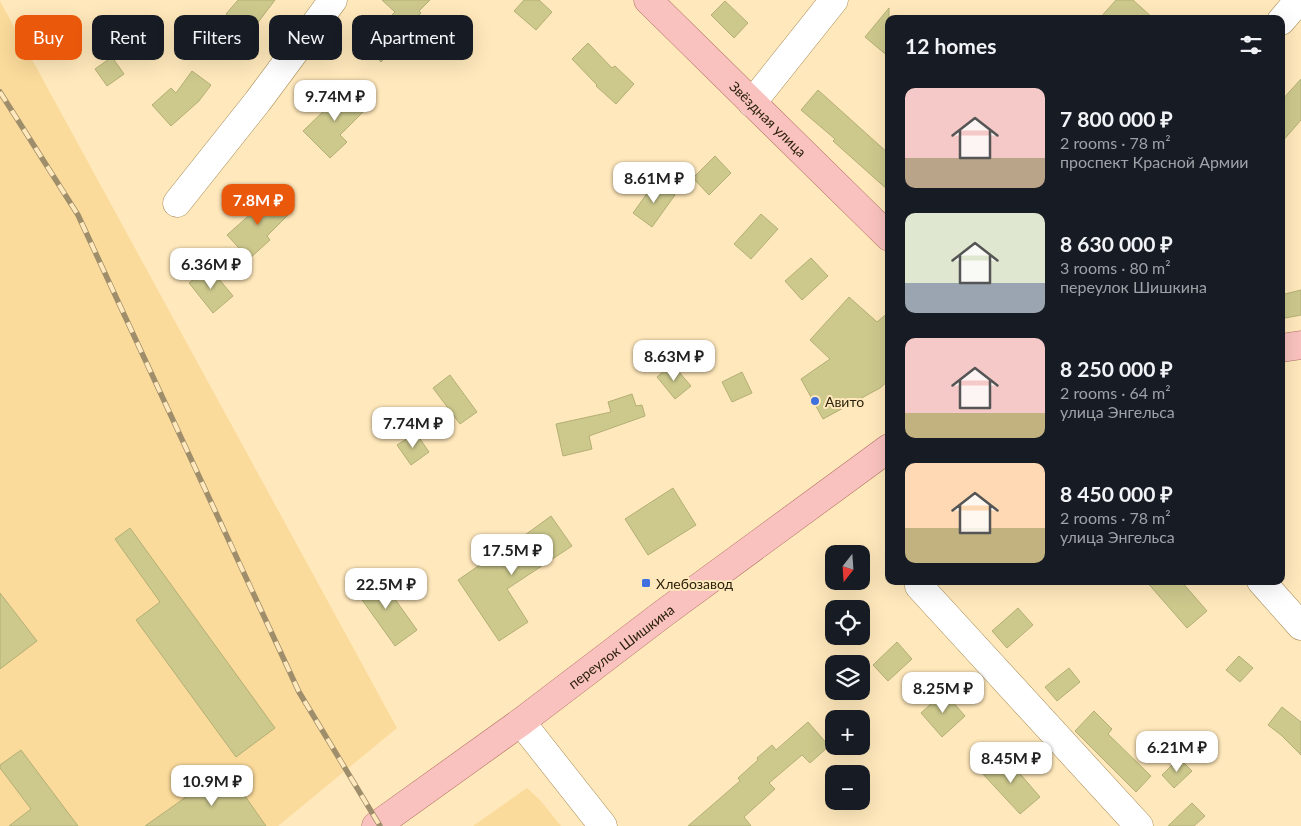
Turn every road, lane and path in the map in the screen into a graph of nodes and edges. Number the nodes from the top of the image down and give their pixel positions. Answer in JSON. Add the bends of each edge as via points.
{"nodes":[{"id":1,"x":333,"y":0,"type":"edge"},
{"id":2,"x":648,"y":0,"type":"edge"},
{"id":3,"x":834,"y":0,"type":"edge"},
{"id":4,"x":1300,"y":0,"type":"edge"},
{"id":5,"x":1285,"y":17,"type":"edge"},
{"id":6,"x":752,"y":103,"type":"junction"},
{"id":7,"x":176,"y":203,"type":"dead end"},
{"id":8,"x":885,"y":232,"type":"edge"},
{"id":9,"x":1301,"y":344,"type":"edge"},
{"id":10,"x":1285,"y":347,"type":"edge"},
{"id":11,"x":885,"y":451,"type":"edge"},
{"id":12,"x":1265,"y":585,"type":"edge"},
{"id":13,"x":919,"y":586,"type":"dead end"},
{"id":14,"x":1301,"y":626,"type":"edge"},
{"id":15,"x":521,"y":722,"type":"junction"},
{"id":16,"x":376,"y":826,"type":"edge"},
{"id":17,"x":603,"y":826,"type":"edge"},
{"id":18,"x":1139,"y":826,"type":"edge"}],
"edges":[{"from":1,"to":7,"type":"street"},
{"from":2,"to":6,"type":"main road","name":"Звёздная улица"},
{"from":3,"to":6,"type":"street"},
{"from":4,"to":5,"type":"street"},
{"from":6,"to":8,"type":"main road","name":"Звёздная улица"},
{"from":9,"to":10,"type":"main road"},
{"from":11,"to":15,"type":"main road","name":"переулок Шишкина"},
{"from":12,"to":14,"type":"street"},
{"from":13,"to":18,"type":"street"},
{"from":15,"to":16,"type":"main road","name":"переулок Шишкина"},
{"from":15,"to":17,"type":"street"}]}
